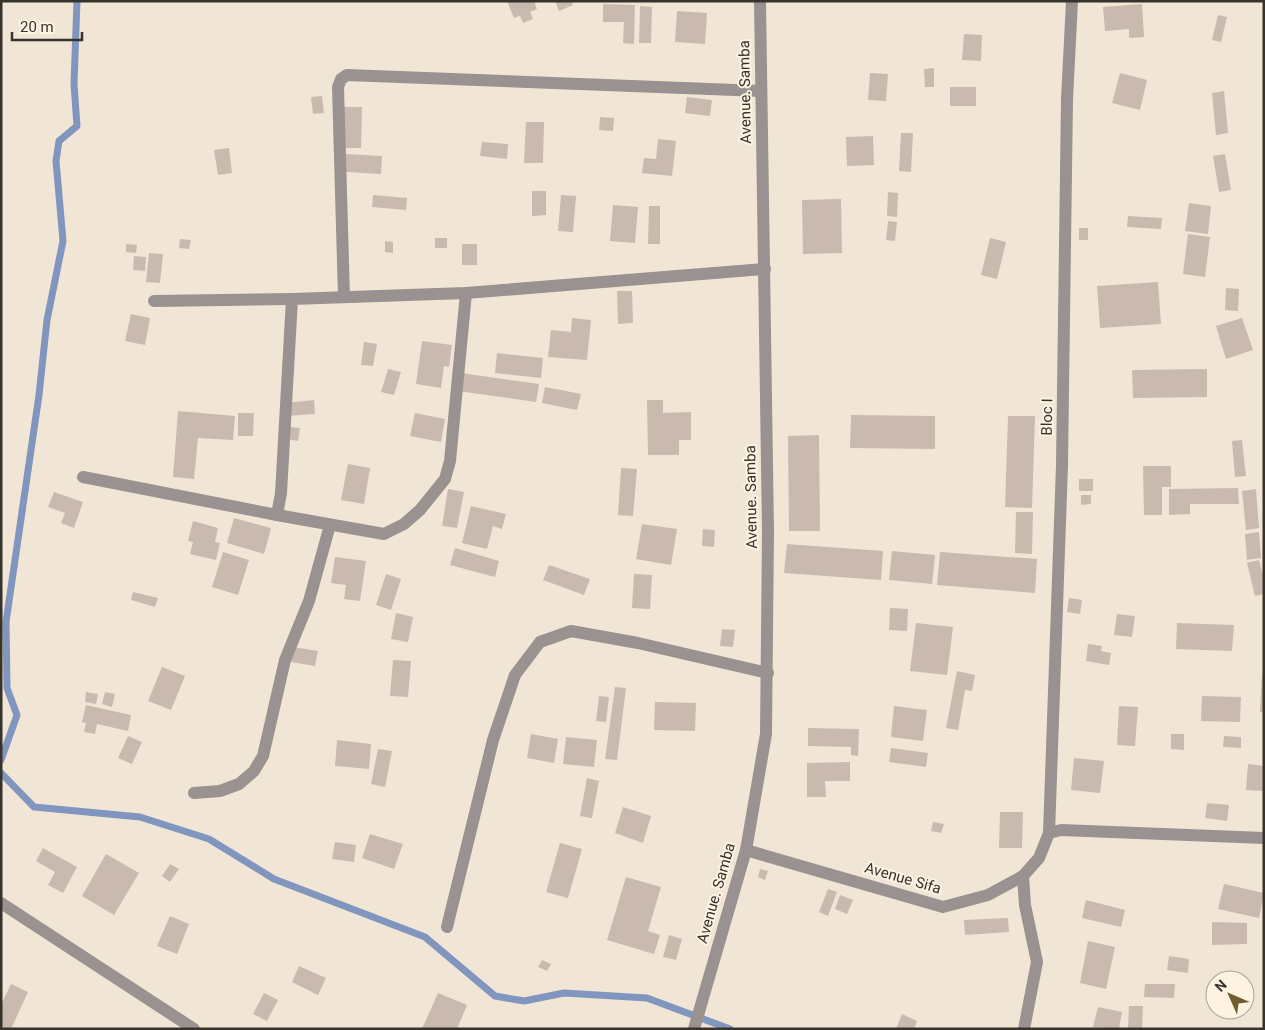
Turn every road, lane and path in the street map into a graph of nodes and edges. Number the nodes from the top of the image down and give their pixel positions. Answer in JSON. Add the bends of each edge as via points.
{"nodes":[{"id":1,"x":760,"y":1,"type":"edge"},
{"id":2,"x":1072,"y":1,"type":"edge"},
{"id":3,"x":761,"y":91,"type":"junction"},
{"id":4,"x":765,"y":269,"type":"junction"},
{"id":5,"x":466,"y":293,"type":"junction"},
{"id":6,"x":344,"y":297,"type":"junction"},
{"id":7,"x":292,"y":299,"type":"junction"},
{"id":8,"x":154,"y":300,"type":"dead end"},
{"id":9,"x":83,"y":477,"type":"dead end"},
{"id":10,"x":277,"y":515,"type":"junction"},
{"id":11,"x":330,"y":525,"type":"junction"},
{"id":12,"x":768,"y":673,"type":"junction"},
{"id":13,"x":194,"y":793,"type":"dead end"},
{"id":14,"x":1050,"y":833,"type":"junction"},
{"id":15,"x":1264,"y":838,"type":"edge"},
{"id":16,"x":746,"y":850,"type":"junction"},
{"id":17,"x":1023,"y":876,"type":"junction"},
{"id":18,"x":1,"y":903,"type":"edge"},
{"id":19,"x":447,"y":927,"type":"dead end"},
{"id":20,"x":194,"y":1029,"type":"edge"},
{"id":21,"x":694,"y":1029,"type":"edge"},
{"id":22,"x":1024,"y":1029,"type":"edge"}],
"edges":[{"from":1,"to":3,"type":"street","name":"Avenue. Samba"},
{"from":2,"to":14,"type":"street","name":"Bloc I","via":[[1067,99],[1062,485]]},
{"from":3,"to":4,"type":"street","name":"Avenue. Samba"},
{"from":3,"to":6,"type":"street","via":[[347,75],[341,79],[338,88]]},
{"from":4,"to":5,"type":"street"},
{"from":4,"to":12,"type":"street","name":"Avenue. Samba"},
{"from":5,"to":6,"type":"street"},
{"from":5,"to":11,"type":"street","via":[[450,461],[445,479],[420,510],[404,524],[384,534]]},
{"from":6,"to":7,"type":"street"},
{"from":7,"to":8,"type":"street"},
{"from":7,"to":10,"type":"street"},
{"from":9,"to":10,"type":"street"},
{"from":10,"to":11,"type":"street"},
{"from":11,"to":13,"type":"street","via":[[309,601],[285,660],[263,756],[254,771],[239,784],[220,791]]},
{"from":12,"to":16,"type":"street","name":"Avenue. Samba","via":[[766,734]]},
{"from":12,"to":19,"type":"street","via":[[572,631],[540,642],[515,676],[493,740]]},
{"from":14,"to":15,"type":"street","via":[[1061,830]]},
{"from":14,"to":17,"type":"street","name":"Avenue Sifa","via":[[1039,858]]},
{"from":16,"to":17,"type":"street","name":"Avenue Sifa","via":[[943,907],[988,895]]},
{"from":16,"to":21,"type":"street","name":"Avenue. Samba"},
{"from":17,"to":22,"type":"street","via":[[1025,905],[1037,962]]},
{"from":18,"to":20,"type":"street"}]}
